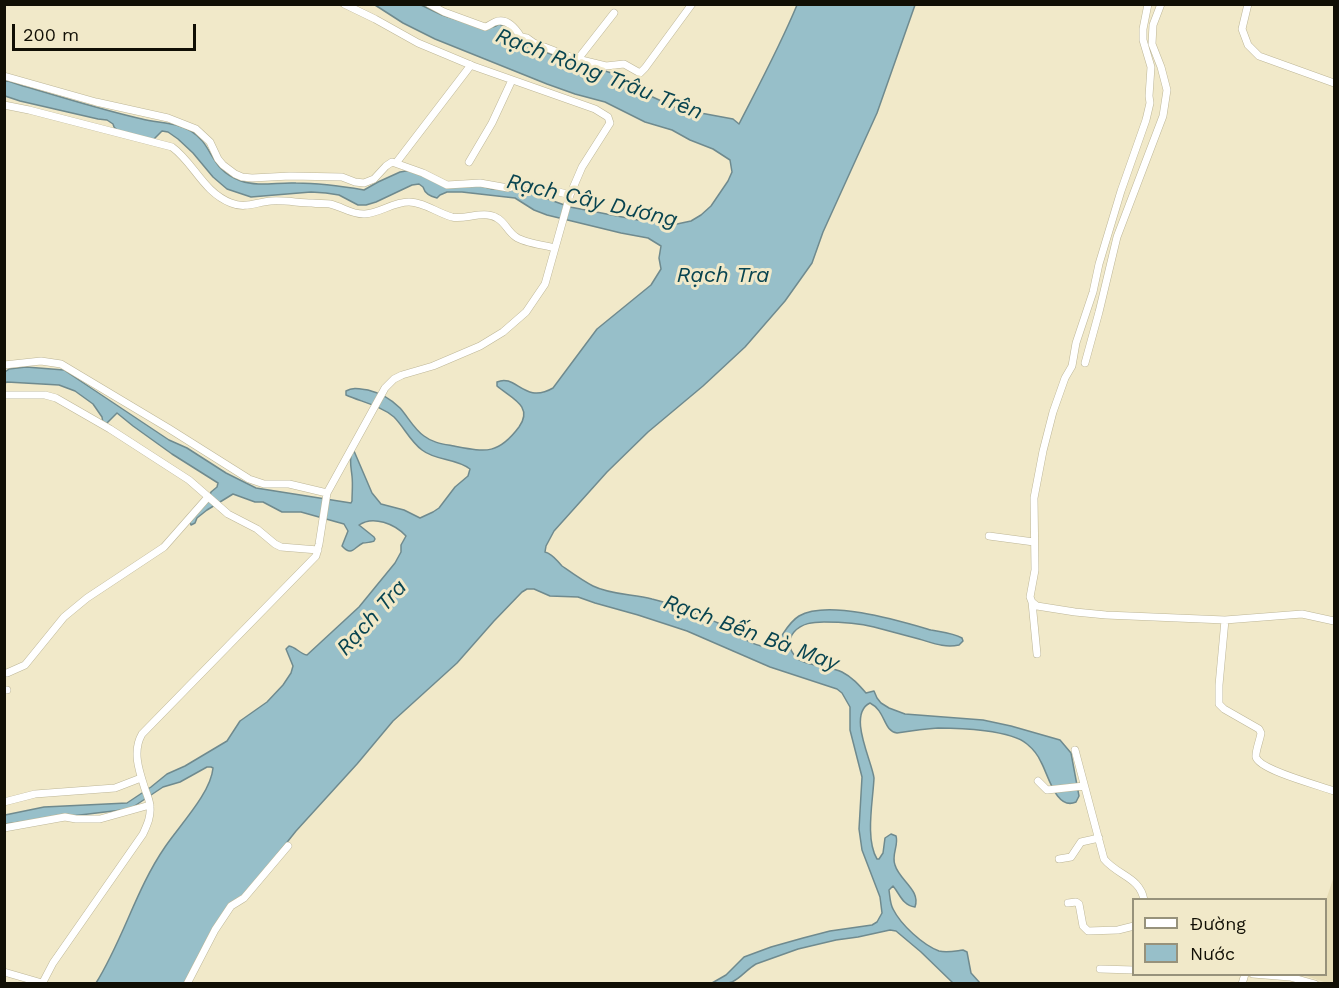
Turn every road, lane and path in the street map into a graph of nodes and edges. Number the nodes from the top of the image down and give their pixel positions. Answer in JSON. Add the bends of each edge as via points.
{"nodes":[{"id":1,"x":344,"y":4,"type":"edge"},
{"id":2,"x":429,"y":4,"type":"edge"},
{"id":3,"x":692,"y":4,"type":"edge"},
{"id":4,"x":1148,"y":4,"type":"edge"},
{"id":5,"x":1161,"y":4,"type":"edge"},
{"id":6,"x":1248,"y":4,"type":"edge"},
{"id":7,"x":446,"y":8,"type":"edge"},
{"id":8,"x":614,"y":13,"type":"dead end"},
{"id":9,"x":578,"y":59,"type":"junction"},
{"id":10,"x":471,"y":65,"type":"junction"},
{"id":11,"x":4,"y":76,"type":"edge"},
{"id":12,"x":512,"y":80,"type":"junction"},
{"id":13,"x":1335,"y":83,"type":"edge"},
{"id":14,"x":4,"y":105,"type":"edge"},
{"id":15,"x":469,"y":162,"type":"dead end"},
{"id":16,"x":396,"y":163,"type":"junction"},
{"id":17,"x":569,"y":197,"type":"junction"},
{"id":18,"x":555,"y":248,"type":"junction"},
{"id":19,"x":1085,"y":363,"type":"dead end"},
{"id":20,"x":4,"y":365,"type":"edge"},
{"id":21,"x":4,"y":395,"type":"edge"},
{"id":22,"x":327,"y":494,"type":"junction"},
{"id":23,"x":208,"y":497,"type":"junction"},
{"id":24,"x":989,"y":536,"type":"dead end"},
{"id":25,"x":1034,"y":542,"type":"junction"},
{"id":26,"x":318,"y":550,"type":"junction"},
{"id":27,"x":1032,"y":602,"type":"junction"},
{"id":28,"x":1225,"y":620,"type":"junction"},
{"id":29,"x":1335,"y":621,"type":"edge"},
{"id":30,"x":1037,"y":654,"type":"dead end"},
{"id":31,"x":4,"y":673,"type":"edge"},
{"id":32,"x":1075,"y":750,"type":"dead end"},
{"id":33,"x":142,"y":781,"type":"junction"},
{"id":34,"x":1038,"y":781,"type":"dead end"},
{"id":35,"x":1082,"y":786,"type":"junction"},
{"id":36,"x":1335,"y":791,"type":"edge"},
{"id":37,"x":4,"y":802,"type":"edge"},
{"id":38,"x":150,"y":803,"type":"junction"},
{"id":39,"x":4,"y":828,"type":"edge"},
{"id":40,"x":1098,"y":838,"type":"junction"},
{"id":41,"x":288,"y":846,"type":"dead end"},
{"id":42,"x":1059,"y":859,"type":"dead end"},
{"id":43,"x":1144,"y":898,"type":"edge"},
{"id":44,"x":1068,"y":903,"type":"dead end"},
{"id":45,"x":1132,"y":926,"type":"edge"},
{"id":46,"x":1100,"y":969,"type":"dead end"},
{"id":47,"x":1132,"y":970,"type":"edge"},
{"id":48,"x":4,"y":972,"type":"edge"},
{"id":49,"x":1272,"y":976,"type":"edge"},
{"id":50,"x":42,"y":983,"type":"edge"},
{"id":51,"x":187,"y":984,"type":"edge"},
{"id":52,"x":1315,"y":984,"type":"edge"}],
"edges":[{"from":1,"to":10,"type":"street","via":[[418,43]]},
{"from":2,"to":7,"type":"street"},
{"from":3,"to":9,"type":"street","via":[[641,73],[626,64],[606,66]]},
{"from":4,"to":25,"type":"street","via":[[1143,40],[1151,67],[1150,103],[1098,264],[1072,366],[1053,412],[1034,498]]},
{"from":5,"to":19,"type":"street","via":[[1153,25],[1152,44],[1167,90],[1163,116],[1117,237]]},
{"from":6,"to":13,"type":"street","via":[[1242,29],[1248,45],[1259,56]]},
{"from":7,"to":9,"type":"street","via":[[485,27],[504,22],[522,38]]},
{"from":8,"to":9,"type":"street"},
{"from":10,"to":12,"type":"street"},
{"from":10,"to":16,"type":"street"},
{"from":11,"to":16,"type":"street","via":[[168,118],[196,129],[210,142],[218,159],[242,177],[342,177],[364,183]]},
{"from":12,"to":15,"type":"street"},
{"from":12,"to":17,"type":"street","via":[[596,109],[608,117],[610,123],[582,167]]},
{"from":14,"to":18,"type":"street","via":[[172,147],[206,185],[232,204],[331,204],[364,214],[416,203],[453,217],[490,215],[517,238]]},
{"from":16,"to":17,"type":"street","via":[[447,185],[480,183],[508,188],[525,183]]},
{"from":17,"to":18,"type":"street"},
{"from":18,"to":22,"type":"street","via":[[544,284],[526,312],[503,332],[480,346],[402,375],[385,388]]},
{"from":20,"to":22,"type":"street","via":[[41,361],[61,364],[249,479]]},
{"from":21,"to":23,"type":"street","via":[[56,398],[189,480]]},
{"from":22,"to":26,"type":"street"},
{"from":23,"to":26,"type":"street","via":[[281,547]]},
{"from":23,"to":31,"type":"street","via":[[164,547],[87,598],[64,617],[25,664]]},
{"from":24,"to":25,"type":"street"},
{"from":25,"to":27,"type":"street"},
{"from":26,"to":33,"type":"street","via":[[142,734],[136,749]]},
{"from":27,"to":28,"type":"street","via":[[1075,612]]},
{"from":27,"to":30,"type":"street"},
{"from":28,"to":29,"type":"street","via":[[1302,614]]},
{"from":28,"to":36,"type":"street","via":[[1219,704],[1259,729],[1256,755],[1262,764]]},
{"from":32,"to":35,"type":"street"},
{"from":33,"to":37,"type":"street"},
{"from":33,"to":38,"type":"street"},
{"from":34,"to":35,"type":"street","via":[[1047,790]]},
{"from":35,"to":40,"type":"street"},
{"from":38,"to":39,"type":"street","via":[[100,819],[65,818]]},
{"from":38,"to":50,"type":"street","via":[[150,819],[143,834]]},
{"from":40,"to":42,"type":"street","via":[[1081,842],[1071,857]]},
{"from":40,"to":43,"type":"street","via":[[1104,859],[1135,881]]},
{"from":41,"to":51,"type":"street","via":[[244,898],[231,906]]},
{"from":44,"to":45,"type":"street","via":[[1079,904],[1088,932]]},
{"from":46,"to":47,"type":"street"},
{"from":48,"to":50,"type":"street"},
{"from":49,"to":52,"type":"street"}]}
